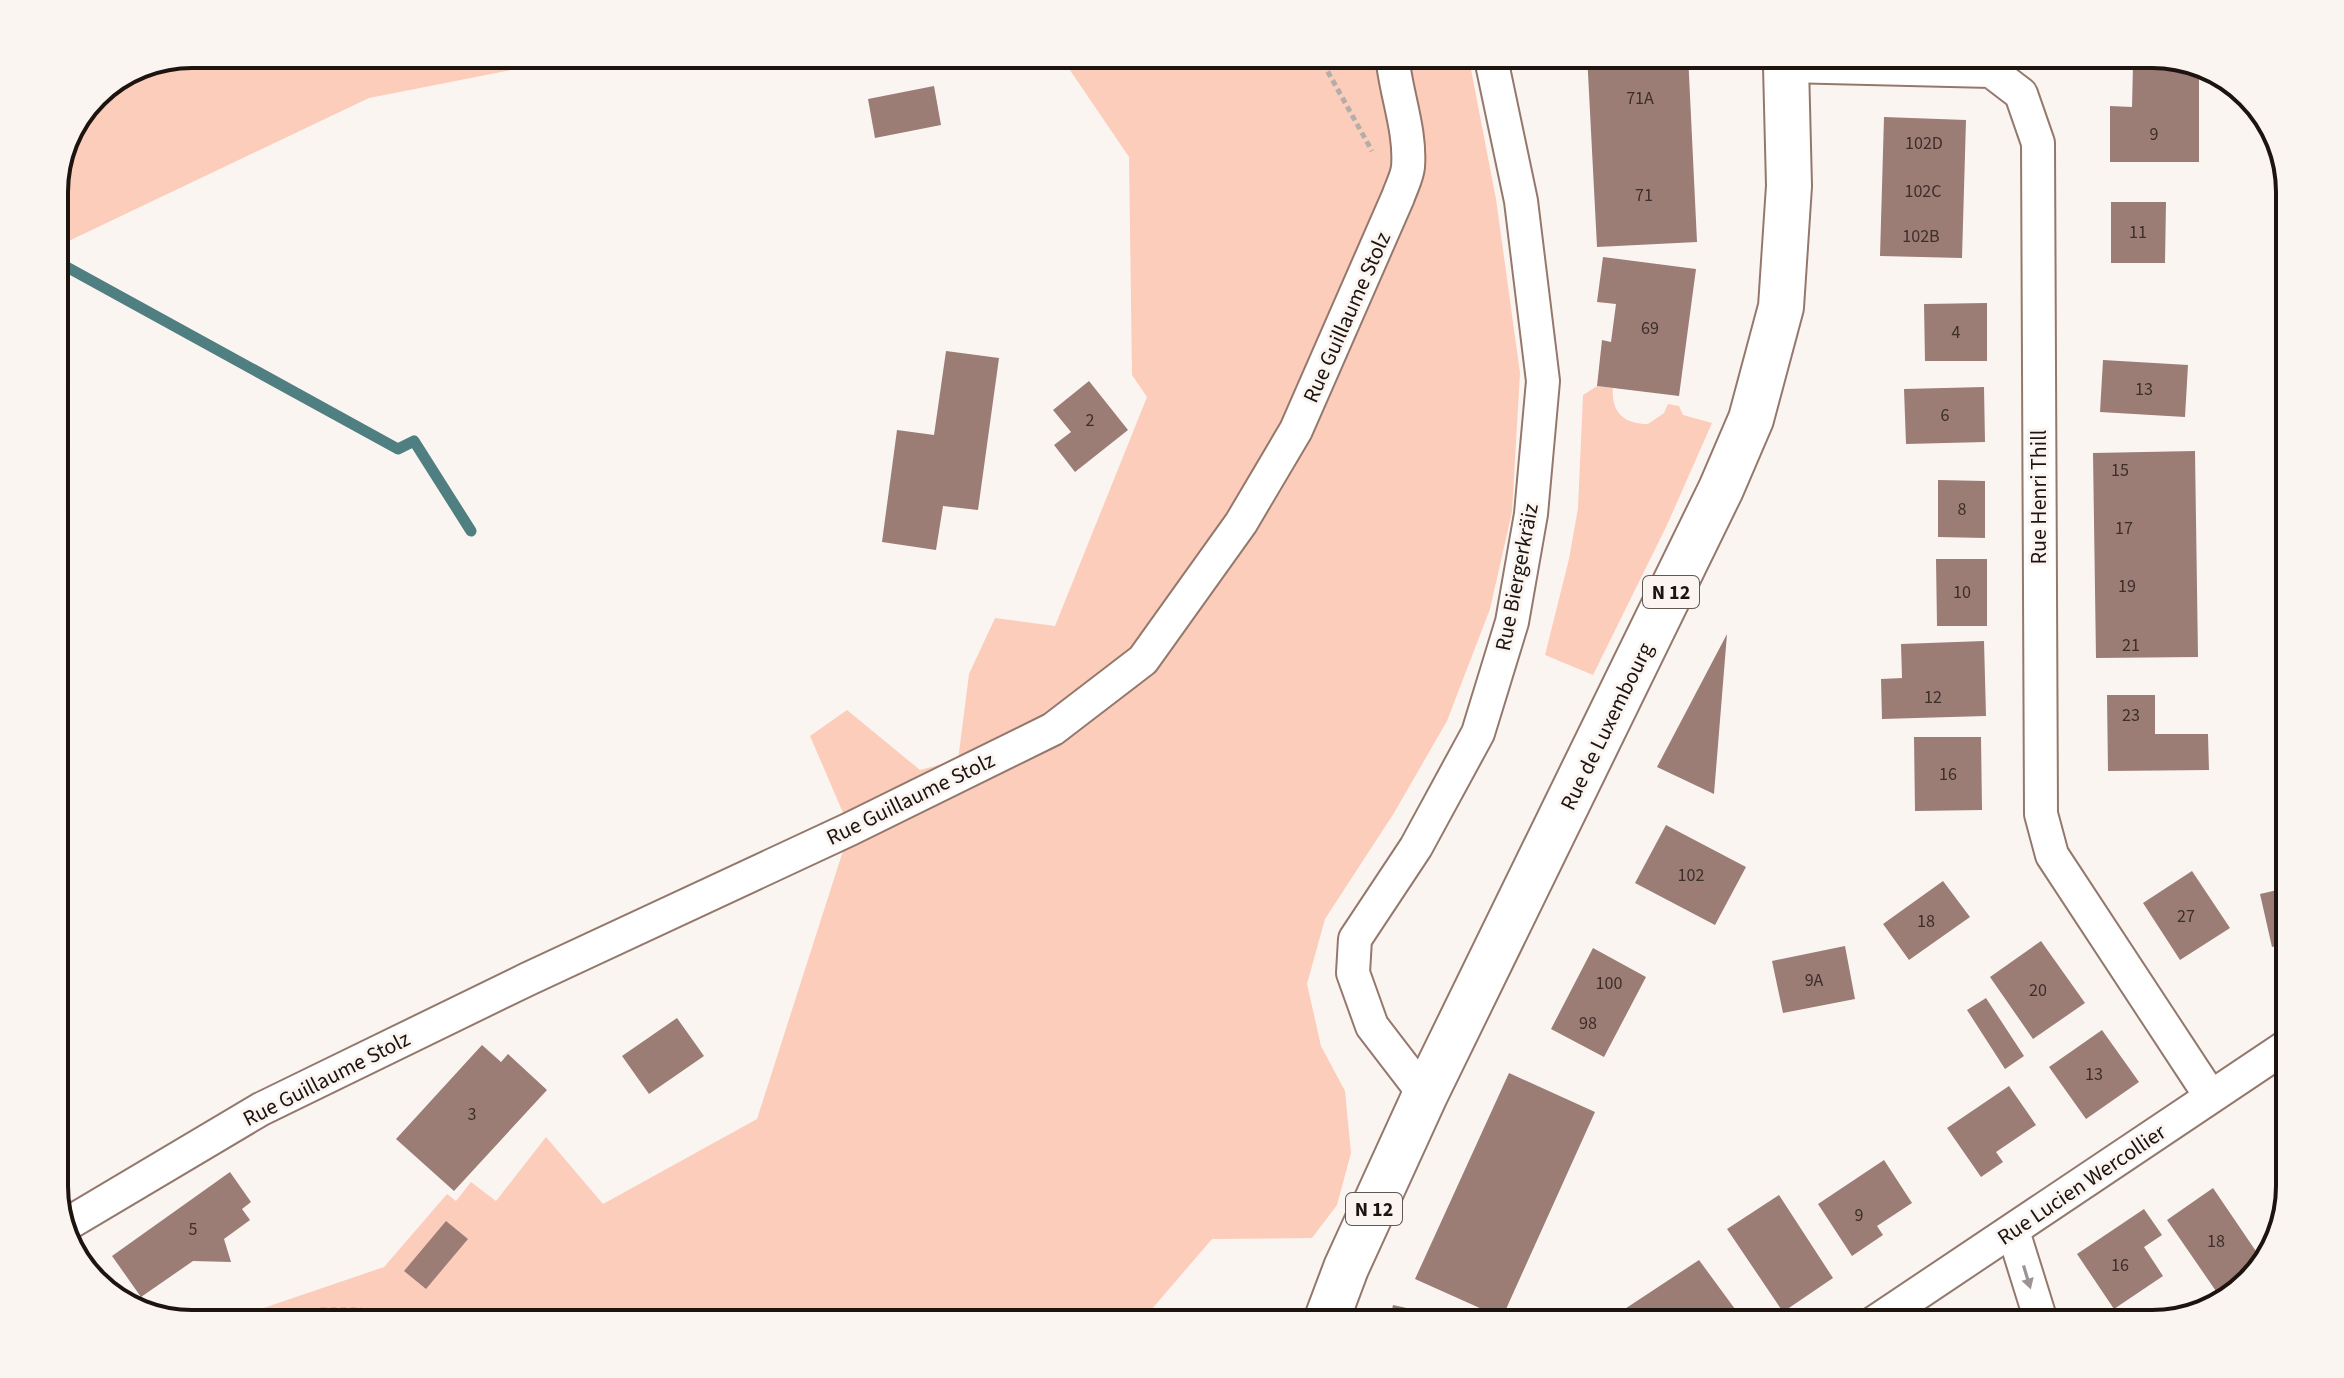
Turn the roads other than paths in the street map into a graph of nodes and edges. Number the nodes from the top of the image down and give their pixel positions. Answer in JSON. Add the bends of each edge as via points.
{"nodes":[{"id":1,"x":1393,"y":68,"type":"edge"},
{"id":2,"x":1493,"y":68,"type":"edge"},
{"id":3,"x":1785,"y":68,"type":"edge"},
{"id":4,"x":1935,"y":68,"type":"edge"},
{"id":5,"x":2276,"y":1053,"type":"edge"},
{"id":6,"x":1425,"y":1095,"type":"junction"},
{"id":7,"x":2211,"y":1097,"type":"junction"},
{"id":8,"x":73,"y":1220,"type":"edge"},
{"id":9,"x":2013,"y":1231,"type":"junction"},
{"id":10,"x":1330,"y":1310,"type":"edge"},
{"id":11,"x":1893,"y":1310,"type":"edge"},
{"id":12,"x":2038,"y":1310,"type":"edge"}],
"edges":[{"from":1,"to":8,"type":"street","name":"Rue Guillaume Stolz","via":[[1408,139],[1408,170],[1398,197],[1296,430],[1241,523],[1143,660],[1053,729],[261,1109]]},
{"from":2,"to":6,"type":"street","name":"Rue Biergerkräiz","via":[[1521,201],[1543,381],[1531,514],[1512,622],[1478,733],[1416,847],[1355,939],[1353,973],[1372,1026]]},
{"from":3,"to":6,"type":"main road","name":"Rue de Luxembourg","number":"N 12","via":[[1789,186],[1781,307],[1751,419]]},
{"from":4,"to":7,"type":"street","name":"Rue Henri Thill","via":[[1991,71],[2021,94],[2038,143],[2038,773],[2052,855]]},
{"from":5,"to":7,"type":"street","name":"Rue Lucien Wercollier"},
{"from":6,"to":10,"type":"main road","name":"Rue de Luxembourg","number":"N 12"},
{"from":7,"to":9,"type":"street","name":"Rue Lucien Wercollier"},
{"from":9,"to":11,"type":"street","name":"Rue Lucien Wercollier"},
{"from":9,"to":12,"type":"street","one_way":true}]}
